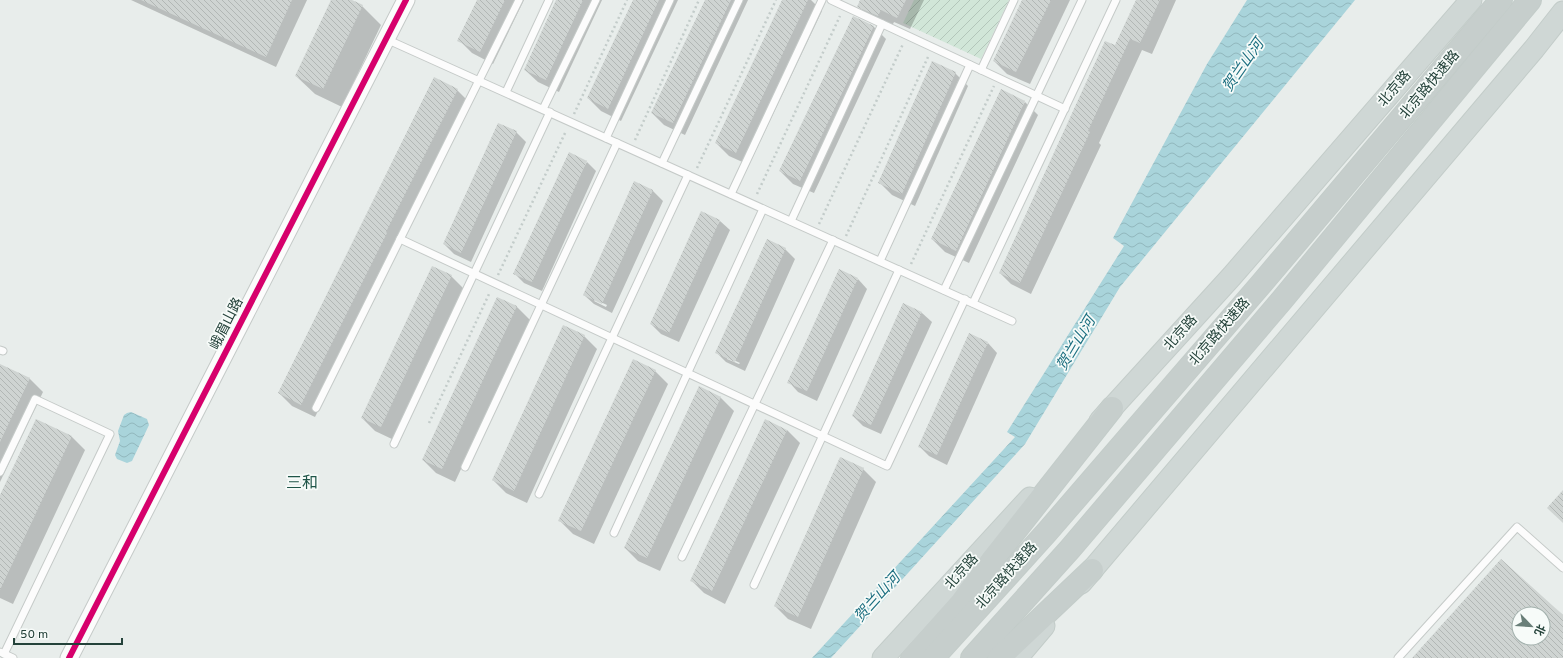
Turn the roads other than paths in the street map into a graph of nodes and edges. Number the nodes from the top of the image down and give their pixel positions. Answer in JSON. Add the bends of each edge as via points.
{"nodes":[{"id":1,"x":406,"y":0,"type":"edge"},
{"id":2,"x":519,"y":0,"type":"edge"},
{"id":3,"x":549,"y":0,"type":"edge"},
{"id":4,"x":596,"y":0,"type":"edge"},
{"id":5,"x":670,"y":0,"type":"edge"},
{"id":6,"x":739,"y":0,"type":"edge"},
{"id":7,"x":822,"y":0,"type":"edge"},
{"id":8,"x":1014,"y":0,"type":"edge"},
{"id":9,"x":1082,"y":0,"type":"edge"},
{"id":10,"x":1116,"y":0,"type":"edge"},
{"id":11,"x":1470,"y":0,"type":"edge"},
{"id":12,"x":1501,"y":0,"type":"edge"},
{"id":13,"x":1530,"y":0,"type":"edge"},
{"id":14,"x":835,"y":1,"type":"edge"},
{"id":15,"x":1563,"y":12,"type":"edge"},
{"id":16,"x":882,"y":24,"type":"junction"},
{"id":17,"x":386,"y":38,"type":"junction"},
{"id":18,"x":970,"y":65,"type":"junction"},
{"id":19,"x":981,"y":70,"type":"junction"},
{"id":20,"x":480,"y":81,"type":"junction"},
{"id":21,"x":506,"y":92,"type":"junction"},
{"id":22,"x":1037,"y":96,"type":"junction"},
{"id":23,"x":1065,"y":109,"type":"junction"},
{"id":24,"x":547,"y":111,"type":"junction"},
{"id":25,"x":606,"y":138,"type":"junction"},
{"id":26,"x":617,"y":143,"type":"junction"},
{"id":27,"x":662,"y":163,"type":"junction"},
{"id":28,"x":690,"y":176,"type":"junction"},
{"id":29,"x":731,"y":194,"type":"junction"},
{"id":30,"x":763,"y":209,"type":"junction"},
{"id":31,"x":791,"y":221,"type":"junction"},
{"id":32,"x":400,"y":239,"type":"junction"},
{"id":33,"x":833,"y":240,"type":"junction"},
{"id":34,"x":880,"y":261,"type":"junction"},
{"id":35,"x":899,"y":270,"type":"junction"},
{"id":36,"x":474,"y":273,"type":"junction"},
{"id":37,"x":944,"y":290,"type":"junction"},
{"id":38,"x":965,"y":299,"type":"junction"},
{"id":39,"x":973,"y":303,"type":"junction"},
{"id":40,"x":542,"y":304,"type":"junction"},
{"id":41,"x":1012,"y":321,"type":"dead end"},
{"id":42,"x":612,"y":338,"type":"junction"},
{"id":43,"x":688,"y":373,"type":"junction"},
{"id":44,"x":755,"y":404,"type":"junction"},
{"id":45,"x":316,"y":408,"type":"dead end"},
{"id":46,"x":1112,"y":408,"type":"junction"},
{"id":47,"x":823,"y":436,"type":"junction"},
{"id":48,"x":394,"y":444,"type":"dead end"},
{"id":49,"x":465,"y":467,"type":"dead end"},
{"id":50,"x":0,"y":472,"type":"edge"},
{"id":51,"x":538,"y":494,"type":"dead end"},
{"id":52,"x":614,"y":533,"type":"dead end"},
{"id":53,"x":682,"y":557,"type":"dead end"},
{"id":54,"x":1563,"y":568,"type":"edge"},
{"id":55,"x":1092,"y":570,"type":"junction"},
{"id":56,"x":754,"y":585,"type":"dead end"},
{"id":57,"x":2,"y":653,"type":"edge"},
{"id":58,"x":13,"y":658,"type":"edge"},
{"id":59,"x":69,"y":658,"type":"edge"},
{"id":60,"x":883,"y":658,"type":"edge"},
{"id":61,"x":912,"y":658,"type":"edge"},
{"id":62,"x":933,"y":658,"type":"edge"},
{"id":63,"x":972,"y":658,"type":"edge"},
{"id":64,"x":998,"y":658,"type":"edge"},
{"id":65,"x":1017,"y":658,"type":"edge"},
{"id":66,"x":1398,"y":658,"type":"edge"}],
"edges":[{"from":1,"to":17,"type":"street","name":"峨眉山路"},
{"from":2,"to":20,"type":"lane"},
{"from":3,"to":21,"type":"lane"},
{"from":4,"to":24,"type":"lane"},
{"from":5,"to":25,"type":"lane"},
{"from":6,"to":27,"type":"lane"},
{"from":7,"to":29,"type":"lane"},
{"from":8,"to":19,"type":"lane"},
{"from":9,"to":22,"type":"lane"},
{"from":10,"to":23,"type":"lane"},
{"from":11,"to":46,"type":"main road","name":"北京路","via":[[1238,270]]},
{"from":12,"to":62,"type":"highway","name":"北京路快速路","via":[[1048,532]]},
{"from":13,"to":63,"type":"highway","name":"北京路快速路","via":[[1282,300],[1070,549]]},
{"from":14,"to":16,"type":"lane"},
{"from":15,"to":55,"type":"main road","via":[[1524,62]]},
{"from":16,"to":18,"type":"lane"},
{"from":16,"to":31,"type":"lane"},
{"from":17,"to":20,"type":"lane"},
{"from":17,"to":59,"type":"street","name":"峨眉山路"},
{"from":18,"to":19,"type":"lane"},
{"from":18,"to":34,"type":"lane"},
{"from":19,"to":22,"type":"lane"},
{"from":20,"to":21,"type":"lane"},
{"from":20,"to":32,"type":"lane"},
{"from":21,"to":24,"type":"lane"},
{"from":22,"to":23,"type":"lane"},
{"from":22,"to":37,"type":"lane"},
{"from":23,"to":39,"type":"lane"},
{"from":24,"to":25,"type":"lane"},
{"from":24,"to":36,"type":"lane"},
{"from":25,"to":26,"type":"lane"},
{"from":26,"to":27,"type":"lane"},
{"from":26,"to":40,"type":"lane"},
{"from":27,"to":28,"type":"lane"},
{"from":28,"to":29,"type":"lane"},
{"from":28,"to":42,"type":"lane"},
{"from":29,"to":30,"type":"lane"},
{"from":30,"to":31,"type":"lane"},
{"from":30,"to":43,"type":"lane"},
{"from":31,"to":33,"type":"lane"},
{"from":32,"to":36,"type":"lane"},
{"from":32,"to":45,"type":"lane"},
{"from":33,"to":34,"type":"lane"},
{"from":33,"to":44,"type":"lane"},
{"from":34,"to":35,"type":"lane"},
{"from":35,"to":37,"type":"lane"},
{"from":35,"to":47,"type":"lane"},
{"from":36,"to":40,"type":"lane"},
{"from":36,"to":48,"type":"lane"},
{"from":37,"to":38,"type":"lane"},
{"from":38,"to":39,"type":"lane"},
{"from":38,"to":47,"type":"lane","via":[[887,466]]},
{"from":39,"to":41,"type":"lane"},
{"from":40,"to":42,"type":"lane"},
{"from":40,"to":49,"type":"lane"},
{"from":42,"to":43,"type":"lane"},
{"from":42,"to":51,"type":"lane"},
{"from":43,"to":44,"type":"lane"},
{"from":43,"to":52,"type":"lane"},
{"from":44,"to":47,"type":"lane"},
{"from":44,"to":53,"type":"lane"},
{"from":46,"to":60,"type":"main road","name":"北京路"},
{"from":46,"to":61,"type":"highway","via":[[962,602]]},
{"from":47,"to":56,"type":"lane"},
{"from":50,"to":57,"type":"lane","via":[[35,399],[110,434]]},
{"from":54,"to":66,"type":"lane","via":[[1517,526]]},
{"from":55,"to":64,"type":"highway"},
{"from":55,"to":65,"type":"main road"},
{"from":57,"to":58,"type":"lane"}]}
